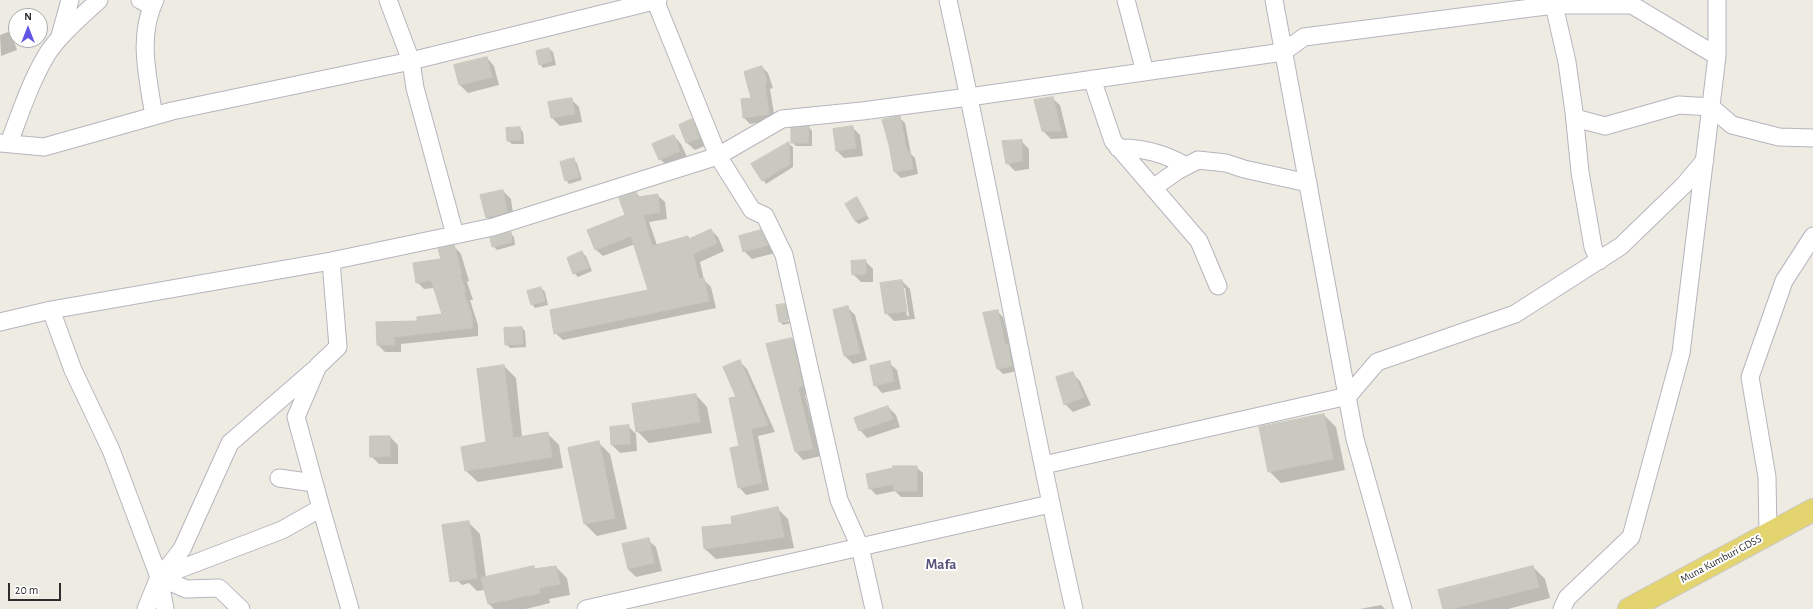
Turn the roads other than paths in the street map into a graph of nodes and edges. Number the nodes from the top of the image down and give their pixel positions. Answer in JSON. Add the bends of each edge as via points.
{"nodes":[{"id":1,"x":70,"y":0,"type":"edge"},
{"id":2,"x":99,"y":0,"type":"edge"},
{"id":3,"x":388,"y":0,"type":"edge"},
{"id":4,"x":656,"y":0,"type":"edge"},
{"id":5,"x":948,"y":0,"type":"edge"},
{"id":6,"x":1126,"y":0,"type":"edge"},
{"id":7,"x":1274,"y":0,"type":"edge"},
{"id":8,"x":1717,"y":0,"type":"edge"},
{"id":9,"x":149,"y":2,"type":"edge"},
{"id":10,"x":1554,"y":2,"type":"edge"},
{"id":11,"x":59,"y":41,"type":"junction"},
{"id":12,"x":1284,"y":52,"type":"junction"},
{"id":13,"x":1717,"y":56,"type":"junction"},
{"id":14,"x":411,"y":61,"type":"junction"},
{"id":15,"x":1145,"y":72,"type":"junction"},
{"id":16,"x":1092,"y":79,"type":"junction"},
{"id":17,"x":969,"y":97,"type":"junction"},
{"id":18,"x":1711,"y":107,"type":"junction"},
{"id":19,"x":154,"y":116,"type":"junction"},
{"id":20,"x":1575,"y":118,"type":"junction"},
{"id":21,"x":1813,"y":138,"type":"edge"},
{"id":22,"x":5,"y":143,"type":"edge"},
{"id":23,"x":1118,"y":148,"type":"junction"},
{"id":24,"x":718,"y":156,"type":"junction"},
{"id":25,"x":1705,"y":160,"type":"junction"},
{"id":26,"x":1186,"y":166,"type":"junction"},
{"id":27,"x":1308,"y":183,"type":"junction"},
{"id":28,"x":1153,"y":188,"type":"junction"},
{"id":29,"x":455,"y":235,"type":"junction"},
{"id":30,"x":1813,"y":236,"type":"edge"},
{"id":31,"x":331,"y":261,"type":"junction"},
{"id":32,"x":1599,"y":261,"type":"junction"},
{"id":33,"x":1218,"y":286,"type":"dead end"},
{"id":34,"x":51,"y":310,"type":"junction"},
{"id":35,"x":0,"y":322,"type":"edge"},
{"id":36,"x":318,"y":366,"type":"junction"},
{"id":37,"x":1348,"y":396,"type":"junction"},
{"id":38,"x":1044,"y":465,"type":"junction"},
{"id":39,"x":279,"y":478,"type":"dead end"},
{"id":40,"x":314,"y":483,"type":"junction"},
{"id":41,"x":1050,"y":504,"type":"junction"},
{"id":42,"x":321,"y":508,"type":"junction"},
{"id":43,"x":1813,"y":510,"type":"edge"},
{"id":44,"x":1768,"y":534,"type":"junction"},
{"id":45,"x":860,"y":547,"type":"junction"},
{"id":46,"x":160,"y":577,"type":"junction"},
{"id":47,"x":1638,"y":607,"type":"edge"},
{"id":48,"x":146,"y":609,"type":"edge"},
{"id":49,"x":165,"y":609,"type":"edge"},
{"id":50,"x":241,"y":609,"type":"edge"},
{"id":51,"x":350,"y":609,"type":"edge"},
{"id":52,"x":586,"y":609,"type":"edge"},
{"id":53,"x":874,"y":609,"type":"edge"},
{"id":54,"x":1074,"y":609,"type":"edge"},
{"id":55,"x":1403,"y":609,"type":"edge"},
{"id":56,"x":1562,"y":609,"type":"edge"}],
"edges":[{"from":1,"to":11,"type":"street"},
{"from":2,"to":11,"type":"street"},
{"from":3,"to":14,"type":"street"},
{"from":4,"to":14,"type":"street"},
{"from":4,"to":24,"type":"street"},
{"from":5,"to":17,"type":"street"},
{"from":6,"to":15,"type":"street"},
{"from":7,"to":12,"type":"street"},
{"from":8,"to":13,"type":"street"},
{"from":9,"to":19,"type":"street","via":[[145,38],[146,68]]},
{"from":10,"to":12,"type":"street","via":[[1304,37]]},
{"from":10,"to":13,"type":"street","via":[[1632,5]]},
{"from":10,"to":20,"type":"street","via":[[1568,62]]},
{"from":11,"to":22,"type":"street","via":[[46,55]]},
{"from":12,"to":15,"type":"street"},
{"from":12,"to":27,"type":"street"},
{"from":13,"to":18,"type":"street"},
{"from":14,"to":19,"type":"street"},
{"from":14,"to":29,"type":"street","via":[[415,88]]},
{"from":15,"to":16,"type":"street"},
{"from":16,"to":17,"type":"street"},
{"from":16,"to":23,"type":"street","via":[[1113,141]]},
{"from":17,"to":24,"type":"street","via":[[782,119]]},
{"from":17,"to":38,"type":"street"},
{"from":18,"to":20,"type":"street","via":[[1679,105],[1605,126]]},
{"from":18,"to":21,"type":"street","via":[[1732,125],[1779,137]]},
{"from":18,"to":25,"type":"street"},
{"from":19,"to":22,"type":"street","via":[[44,147]]},
{"from":20,"to":32,"type":"street","via":[[1580,172],[1593,247]]},
{"from":23,"to":26,"type":"street","via":[[1134,147],[1171,158]]},
{"from":23,"to":28,"type":"street"},
{"from":24,"to":29,"type":"street","via":[[494,227]]},
{"from":24,"to":45,"type":"street","via":[[752,210],[765,216],[784,255],[839,500]]},
{"from":25,"to":32,"type":"street","via":[[1684,185],[1621,246]]},
{"from":25,"to":56,"type":"street","via":[[1681,353],[1631,537],[1567,598]]},
{"from":26,"to":27,"type":"street","via":[[1198,160],[1226,162],[1244,169]]},
{"from":26,"to":28,"type":"street"},
{"from":27,"to":37,"type":"street"},
{"from":28,"to":33,"type":"street","via":[[1199,242]]},
{"from":29,"to":31,"type":"street"},
{"from":30,"to":44,"type":"street","via":[[1784,281],[1750,377],[1767,477]]},
{"from":31,"to":34,"type":"street"},
{"from":31,"to":36,"type":"street","via":[[338,347]]},
{"from":32,"to":37,"type":"street","via":[[1516,314],[1377,362]]},
{"from":34,"to":35,"type":"street"},
{"from":34,"to":46,"type":"street","via":[[73,370],[111,450]]},
{"from":36,"to":40,"type":"street","via":[[296,417]]},
{"from":36,"to":46,"type":"street","via":[[230,443],[182,549]]},
{"from":37,"to":38,"type":"street"},
{"from":37,"to":55,"type":"street","via":[[1355,439]]},
{"from":38,"to":41,"type":"street"},
{"from":39,"to":40,"type":"street"},
{"from":40,"to":42,"type":"street"},
{"from":41,"to":45,"type":"street"},
{"from":41,"to":54,"type":"street"},
{"from":42,"to":46,"type":"street","via":[[282,530]]},
{"from":42,"to":51,"type":"street"},
{"from":43,"to":44,"type":"highway","name":"Muna Kumburi GDSS"},
{"from":44,"to":47,"type":"highway","name":"Muna Kumburi GDSS"},
{"from":45,"to":52,"type":"street"},
{"from":45,"to":53,"type":"street"},
{"from":46,"to":48,"type":"street"},
{"from":46,"to":49,"type":"street"},
{"from":46,"to":50,"type":"street","via":[[186,589],[219,588]]}]}
